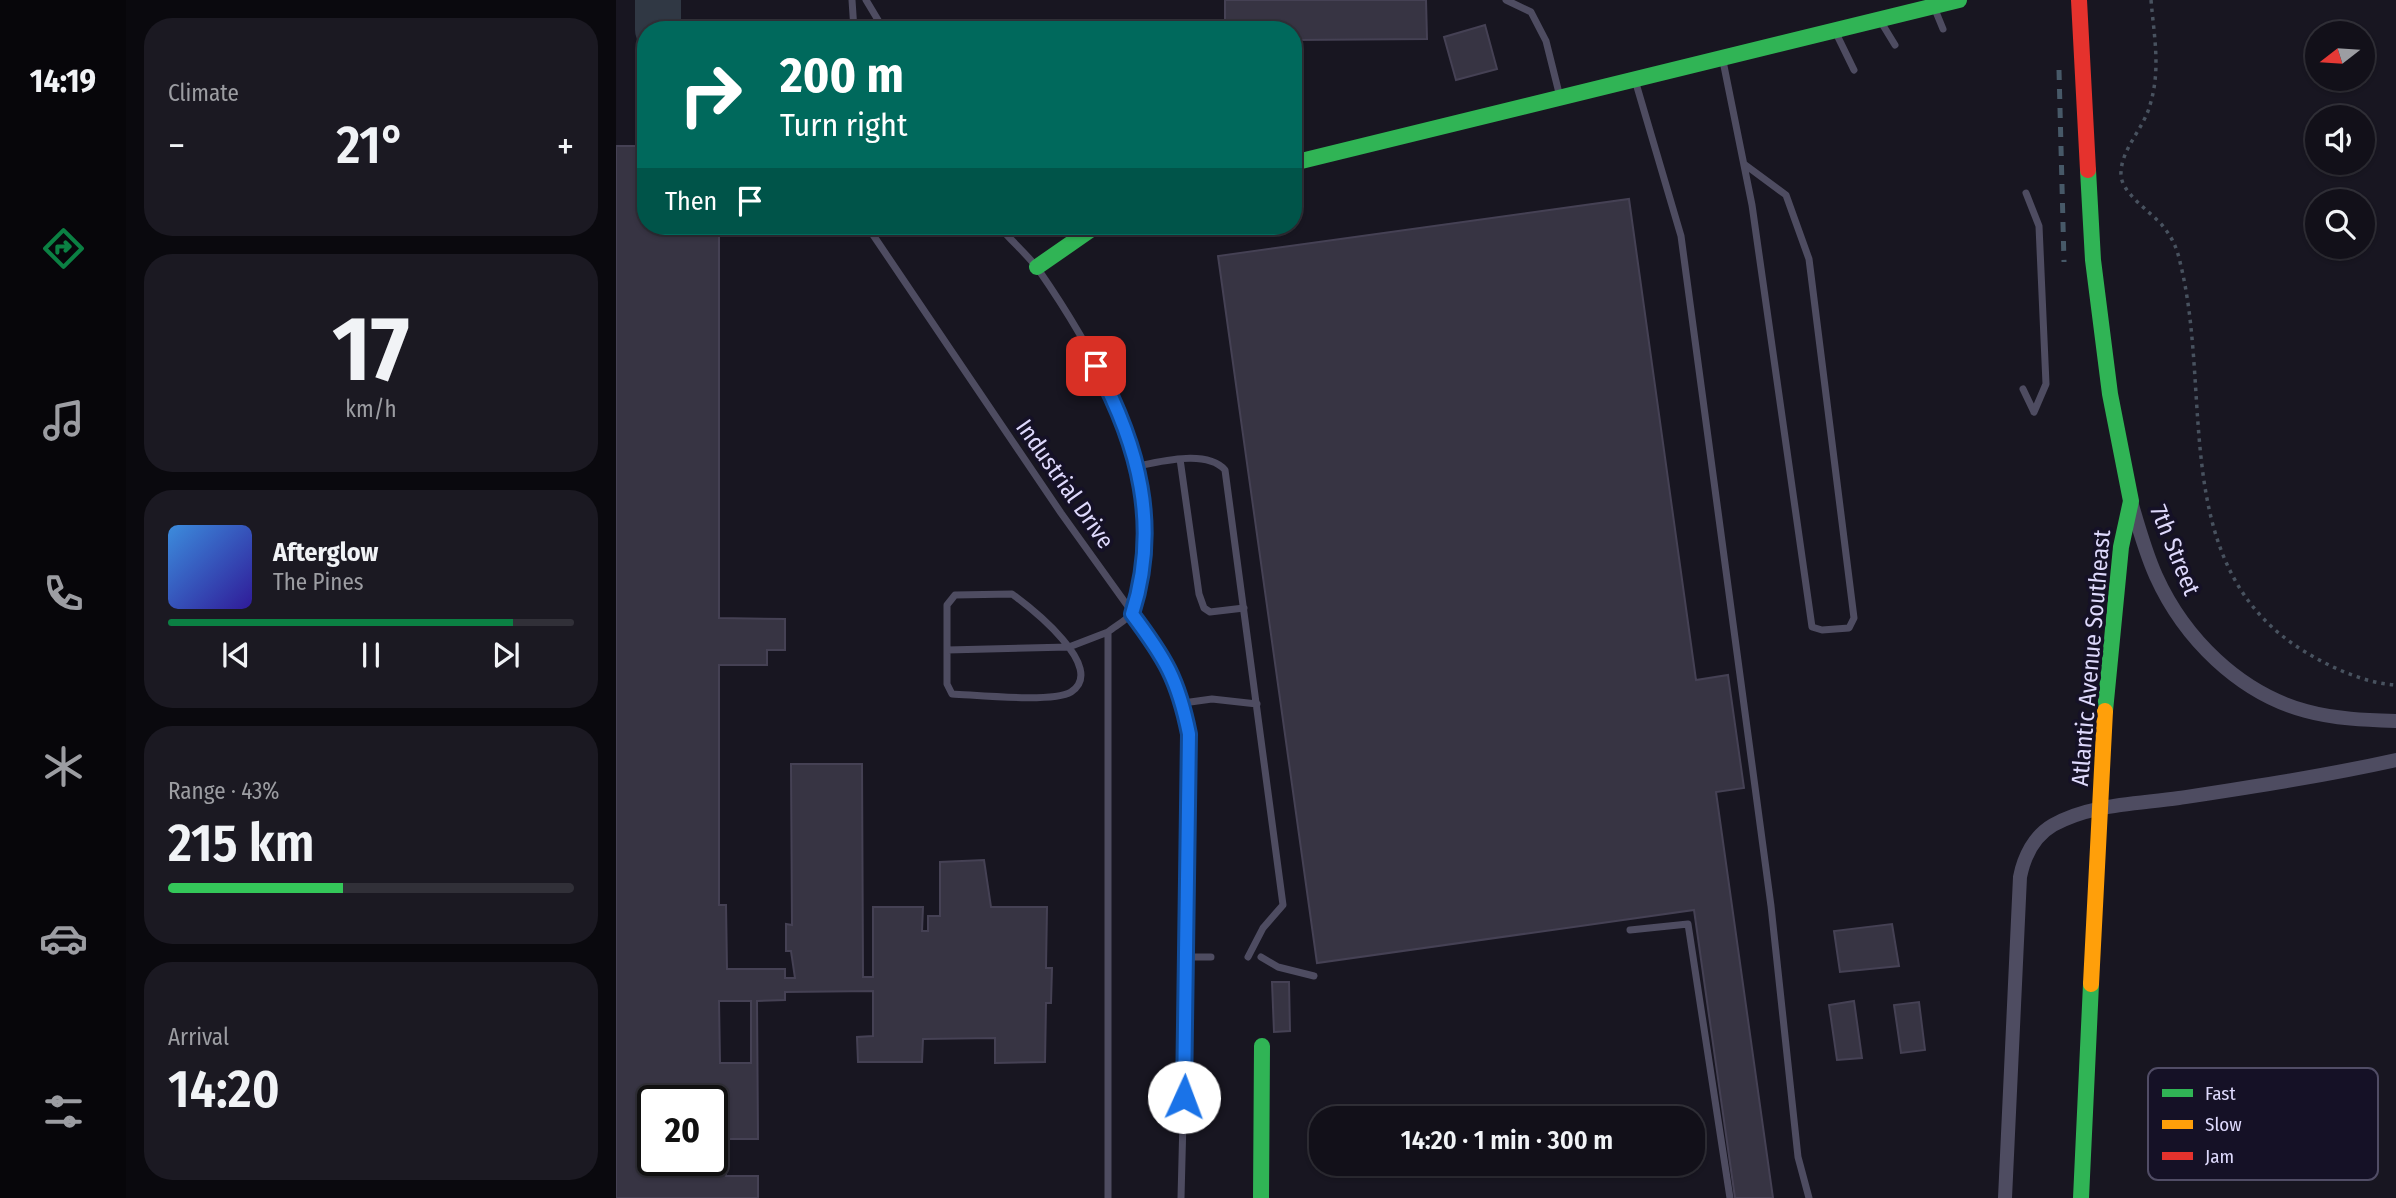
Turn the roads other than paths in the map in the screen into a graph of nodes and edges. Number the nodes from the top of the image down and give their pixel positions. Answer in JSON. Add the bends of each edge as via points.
{"nodes":[{"id":1,"x":852,"y":0,"type":"edge"},
{"id":2,"x":866,"y":0,"type":"edge"},
{"id":3,"x":1506,"y":0,"type":"edge"},
{"id":4,"x":1959,"y":0,"type":"edge"},
{"id":5,"x":2079,"y":0,"type":"edge"},
{"id":6,"x":1933,"y":6,"type":"junction"},
{"id":7,"x":1879,"y":19,"type":"junction"},
{"id":8,"x":853,"y":21,"type":"edge"},
{"id":9,"x":879,"y":21,"type":"edge"},
{"id":10,"x":1835,"y":29,"type":"junction"},
{"id":11,"x":1943,"y":29,"type":"dead end"},
{"id":12,"x":1895,"y":45,"type":"dead end"},
{"id":13,"x":1722,"y":57,"type":"junction"},
{"id":14,"x":1854,"y":70,"type":"dead end"},
{"id":15,"x":1635,"y":79,"type":"junction"},
{"id":16,"x":1560,"y":97,"type":"junction"},
{"id":17,"x":1302,"y":161,"type":"edge"},
{"id":18,"x":1744,"y":164,"type":"junction"},
{"id":19,"x":2026,"y":193,"type":"dead end"},
{"id":20,"x":873,"y":235,"type":"edge"},
{"id":21,"x":1007,"y":235,"type":"edge"},
{"id":22,"x":1083,"y":235,"type":"edge"},
{"id":23,"x":1037,"y":267,"type":"junction"},
{"id":24,"x":2023,"y":389,"type":"dead end"},
{"id":25,"x":1180,"y":460,"type":"junction"},
{"id":26,"x":1137,"y":466,"type":"junction"},
{"id":27,"x":2131,"y":500,"type":"junction"},
{"id":28,"x":1244,"y":608,"type":"junction"},
{"id":29,"x":1132,"y":614,"type":"junction"},
{"id":30,"x":1108,"y":632,"type":"junction"},
{"id":31,"x":1069,"y":647,"type":"junction"},
{"id":32,"x":947,"y":650,"type":"junction"},
{"id":33,"x":1183,"y":703,"type":"junction"},
{"id":34,"x":1258,"y":704,"type":"junction"},
{"id":35,"x":2396,"y":721,"type":"edge"},
{"id":36,"x":2396,"y":760,"type":"edge"},
{"id":37,"x":2101,"y":808,"type":"junction"},
{"id":38,"x":1630,"y":930,"type":"dead end"},
{"id":39,"x":1187,"y":957,"type":"junction"},
{"id":40,"x":1211,"y":957,"type":"dead end"},
{"id":41,"x":1248,"y":957,"type":"dead end"},
{"id":42,"x":1261,"y":957,"type":"dead end"},
{"id":43,"x":1314,"y":976,"type":"dead end"},
{"id":44,"x":1262,"y":1046,"type":"dead end"},
{"id":45,"x":1108,"y":1198,"type":"edge"},
{"id":46,"x":1181,"y":1198,"type":"edge"},
{"id":47,"x":1261,"y":1198,"type":"edge"},
{"id":48,"x":1730,"y":1198,"type":"edge"},
{"id":49,"x":1809,"y":1198,"type":"edge"},
{"id":50,"x":2005,"y":1198,"type":"edge"},
{"id":51,"x":2081,"y":1198,"type":"edge"}],
"edges":[{"from":1,"to":8,"type":"lane"},
{"from":2,"to":9,"type":"lane"},
{"from":3,"to":16,"type":"lane","via":[[1531,12],[1546,41]]},
{"from":4,"to":6,"type":"street"},
{"from":5,"to":27,"type":"street","name":"Atlantic Avenue Southeast","via":[[2093,260],[2108,381]]},
{"from":6,"to":7,"type":"street"},
{"from":6,"to":11,"type":"lane"},
{"from":7,"to":10,"type":"street"},
{"from":7,"to":12,"type":"lane"},
{"from":10,"to":13,"type":"street"},
{"from":10,"to":14,"type":"lane"},
{"from":13,"to":15,"type":"street"},
{"from":13,"to":18,"type":"lane"},
{"from":15,"to":16,"type":"street"},
{"from":15,"to":49,"type":"lane","via":[[1681,236],[1771,906],[1798,1157]]},
{"from":16,"to":17,"type":"street"},
{"from":18,"to":18,"type":"lane","via":[[1812,627],[1822,631],[1850,628],[1854,618],[1809,259],[1786,195]]},
{"from":19,"to":24,"type":"lane","via":[[2039,226],[2046,384],[2034,411]]},
{"from":20,"to":29,"type":"lane","name":"Industrial Drive"},
{"from":21,"to":23,"type":"lane"},
{"from":22,"to":23,"type":"street"},
{"from":23,"to":26,"type":"lane","via":[[1109,390]]},
{"from":25,"to":26,"type":"lane"},
{"from":25,"to":28,"type":"lane","via":[[1212,461],[1225,470]]},
{"from":25,"to":28,"type":"lane","via":[[1204,608],[1210,612]]},
{"from":26,"to":29,"type":"lane","via":[[1146,552]]},
{"from":27,"to":35,"type":"street","name":"7th Street","via":[[2156,576],[2178,617],[2229,671],[2305,711]]},
{"from":27,"to":37,"type":"street","name":"Atlantic Avenue Southeast","via":[[2120,547]]},
{"from":28,"to":34,"type":"lane"},
{"from":29,"to":30,"type":"lane"},
{"from":29,"to":33,"type":"lane","name":"Industrial Drive","via":[[1165,659]]},
{"from":30,"to":31,"type":"lane"},
{"from":30,"to":45,"type":"lane"},
{"from":31,"to":32,"type":"lane"},
{"from":31,"to":32,"type":"lane","via":[[1012,594],[955,595],[947,605]]},
{"from":31,"to":32,"type":"lane","via":[[1082,670],[1080,682],[1070,693],[1046,697],[952,694],[947,684]]},
{"from":33,"to":34,"type":"lane","via":[[1212,699]]},
{"from":33,"to":39,"type":"lane","name":"Industrial Drive","via":[[1189,734]]},
{"from":34,"to":41,"type":"lane","via":[[1283,905],[1263,928]]},
{"from":36,"to":37,"type":"street","via":[[2259,786]]},
{"from":37,"to":50,"type":"street","via":[[2051,826],[2025,855],[2016,944]]},
{"from":37,"to":51,"type":"street","name":"Atlantic Avenue Southeast"},
{"from":38,"to":48,"type":"lane","via":[[1688,924]]},
{"from":39,"to":40,"type":"lane"},
{"from":39,"to":46,"type":"lane","name":"Industrial Drive"},
{"from":42,"to":43,"type":"lane","via":[[1278,967]]},
{"from":44,"to":47,"type":"street"}]}
